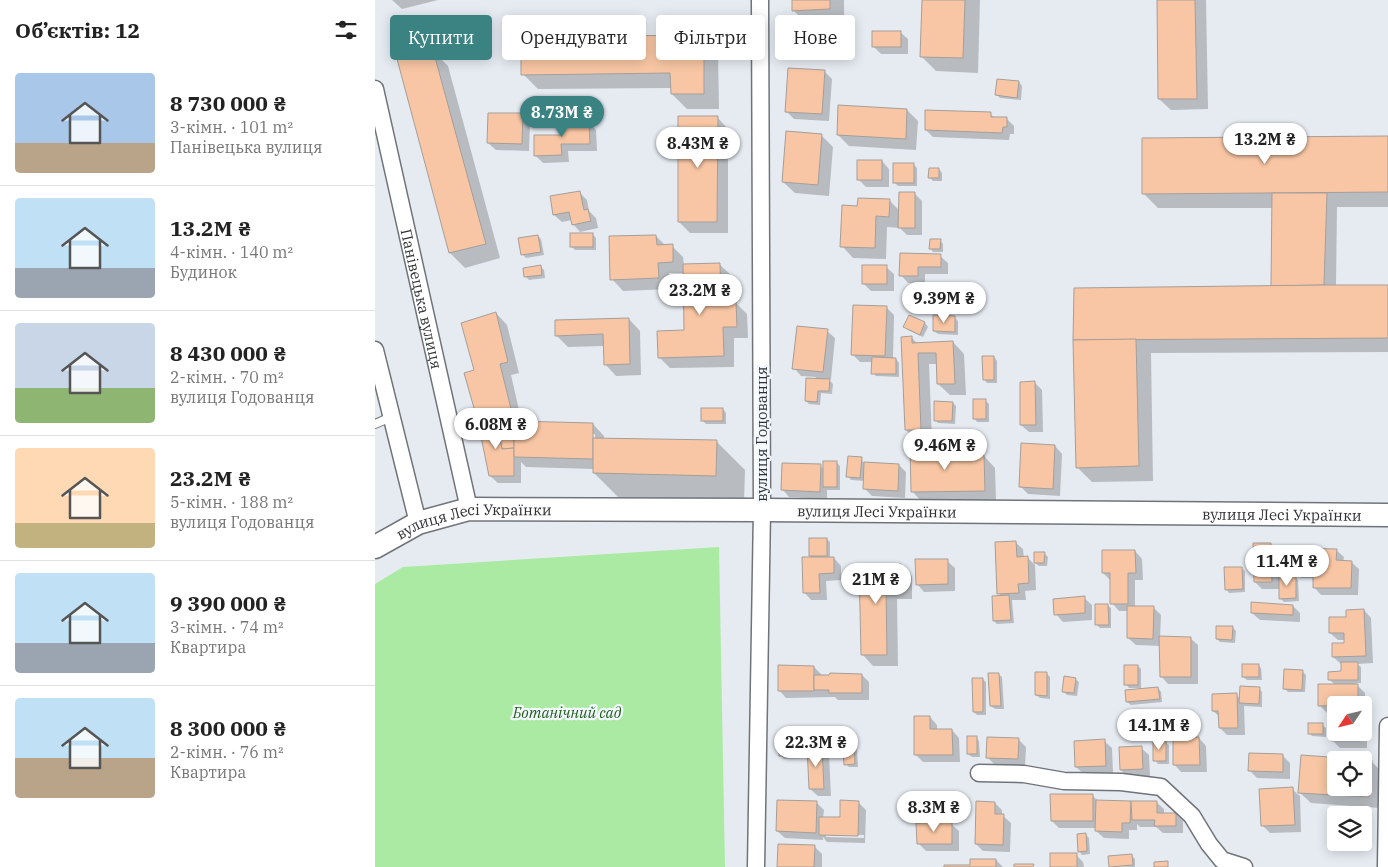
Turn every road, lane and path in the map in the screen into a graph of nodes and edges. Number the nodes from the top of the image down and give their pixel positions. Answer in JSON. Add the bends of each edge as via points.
{"nodes":[{"id":1,"x":761,"y":0,"type":"edge"},
{"id":2,"x":375,"y":89,"type":"edge"},
{"id":3,"x":375,"y":350,"type":"edge"},
{"id":4,"x":391,"y":417,"type":"junction"},
{"id":5,"x":375,"y":424,"type":"edge"},
{"id":6,"x":469,"y":509,"type":"junction"},
{"id":7,"x":761,"y":510,"type":"junction"},
{"id":8,"x":1388,"y":514,"type":"edge"},
{"id":9,"x":418,"y":523,"type":"junction"},
{"id":10,"x":375,"y":547,"type":"edge"},
{"id":11,"x":1388,"y":726,"type":"edge"},
{"id":12,"x":979,"y":773,"type":"dead end"},
{"id":13,"x":756,"y":867,"type":"edge"},
{"id":14,"x":1244,"y":867,"type":"edge"},
{"id":15,"x":1386,"y":867,"type":"edge"}],
"edges":[{"from":1,"to":7,"type":"street","name":"вулиця Годованця"},
{"from":2,"to":6,"type":"street","name":"Панівецька вулиця"},
{"from":3,"to":4,"type":"street"},
{"from":4,"to":5,"type":"lane"},
{"from":4,"to":9,"type":"street"},
{"from":6,"to":7,"type":"street","name":"вулиця Лесі Українки"},
{"from":6,"to":9,"type":"street","name":"вулиця Лесі Українки"},
{"from":7,"to":8,"type":"street","name":"вулиця Лесі Українки"},
{"from":7,"to":13,"type":"street","name":"вулиця Годованця"},
{"from":9,"to":10,"type":"street","name":"вулиця Лесі Українки"},
{"from":11,"to":15,"type":"street"},
{"from":12,"to":14,"type":"street","via":[[1161,787],[1193,816],[1222,860]]}]}
